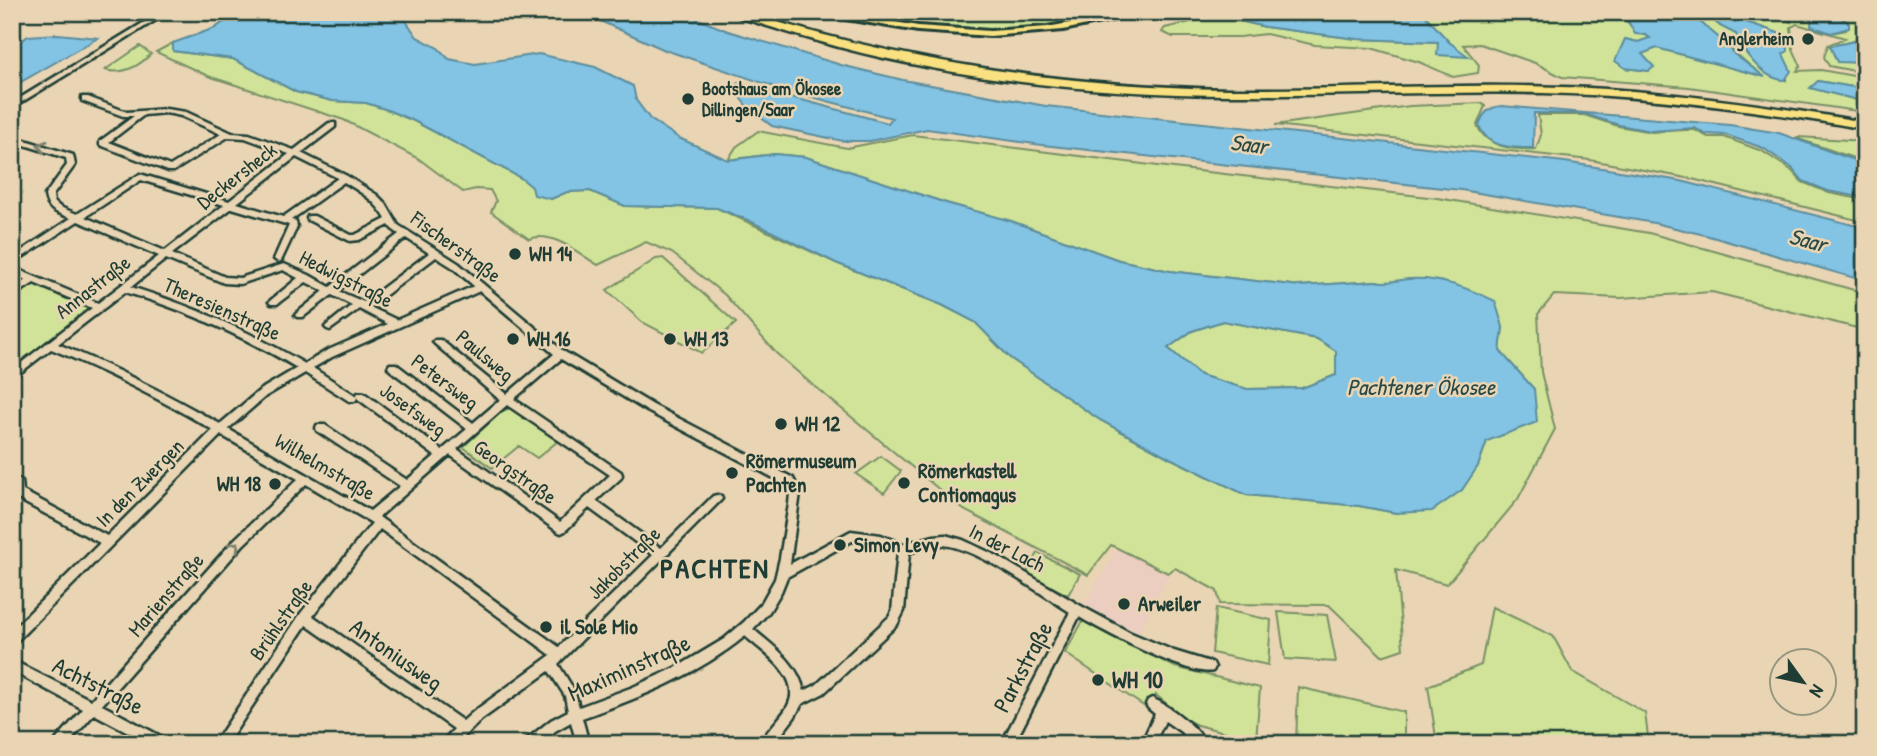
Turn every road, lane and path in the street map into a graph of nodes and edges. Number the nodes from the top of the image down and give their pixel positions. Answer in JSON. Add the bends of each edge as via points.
{"nodes":[{"id":1,"x":166,"y":12,"type":"edge"},
{"id":2,"x":734,"y":12,"type":"edge"},
{"id":3,"x":754,"y":12,"type":"edge"},
{"id":4,"x":823,"y":12,"type":"edge"},
{"id":5,"x":1145,"y":12,"type":"edge"},
{"id":6,"x":1156,"y":86,"type":"junction"},
{"id":7,"x":1188,"y":87,"type":"junction"},
{"id":8,"x":85,"y":99,"type":"dead end"},
{"id":9,"x":12,"y":106,"type":"edge"},
{"id":10,"x":141,"y":114,"type":"junction"},
{"id":11,"x":1865,"y":120,"type":"edge"},
{"id":12,"x":332,"y":125,"type":"dead end"},
{"id":13,"x":1865,"y":126,"type":"edge"},
{"id":14,"x":228,"y":134,"type":"junction"},
{"id":15,"x":12,"y":138,"type":"edge"},
{"id":16,"x":295,"y":153,"type":"junction"},
{"id":17,"x":344,"y":178,"type":"junction"},
{"id":18,"x":230,"y":204,"type":"junction"},
{"id":19,"x":76,"y":218,"type":"junction"},
{"id":20,"x":311,"y":218,"type":"dead end"},
{"id":21,"x":285,"y":220,"type":"junction"},
{"id":22,"x":390,"y":221,"type":"junction"},
{"id":23,"x":405,"y":234,"type":"junction"},
{"id":24,"x":436,"y":252,"type":"junction"},
{"id":25,"x":164,"y":256,"type":"junction"},
{"id":26,"x":278,"y":259,"type":"dead end"},
{"id":27,"x":12,"y":261,"type":"edge"},
{"id":28,"x":12,"y":270,"type":"edge"},
{"id":29,"x":306,"y":277,"type":"junction"},
{"id":30,"x":33,"y":279,"type":"junction"},
{"id":31,"x":481,"y":287,"type":"junction"},
{"id":32,"x":124,"y":288,"type":"junction"},
{"id":33,"x":334,"y":290,"type":"junction"},
{"id":34,"x":12,"y":294,"type":"edge"},
{"id":35,"x":274,"y":302,"type":"dead end"},
{"id":36,"x":362,"y":306,"type":"junction"},
{"id":37,"x":99,"y":307,"type":"junction"},
{"id":38,"x":300,"y":316,"type":"dead end"},
{"id":39,"x":394,"y":323,"type":"junction"},
{"id":40,"x":330,"y":327,"type":"dead end"},
{"id":41,"x":438,"y":342,"type":"dead end"},
{"id":42,"x":50,"y":345,"type":"junction"},
{"id":43,"x":560,"y":354,"type":"junction"},
{"id":44,"x":304,"y":366,"type":"junction"},
{"id":45,"x":393,"y":367,"type":"dead end"},
{"id":46,"x":12,"y":375,"type":"edge"},
{"id":47,"x":506,"y":399,"type":"junction"},
{"id":48,"x":321,"y":428,"type":"dead end"},
{"id":49,"x":473,"y":428,"type":"junction"},
{"id":50,"x":221,"y":429,"type":"junction"},
{"id":51,"x":446,"y":452,"type":"junction"},
{"id":52,"x":306,"y":478,"type":"junction"},
{"id":53,"x":12,"y":480,"type":"edge"},
{"id":54,"x":789,"y":481,"type":"joint"},
{"id":55,"x":408,"y":485,"type":"junction"},
{"id":56,"x":15,"y":492,"type":"edge"},
{"id":57,"x":716,"y":499,"type":"dead end"},
{"id":58,"x":589,"y":502,"type":"junction"},
{"id":59,"x":375,"y":519,"type":"junction"},
{"id":60,"x":109,"y":542,"type":"junction"},
{"id":61,"x":904,"y":550,"type":"junction"},
{"id":62,"x":661,"y":554,"type":"junction"},
{"id":63,"x":782,"y":574,"type":"junction"},
{"id":64,"x":1077,"y":610,"type":"junction"},
{"id":65,"x":305,"y":617,"type":"junction"},
{"id":66,"x":744,"y":628,"type":"junction"},
{"id":67,"x":12,"y":638,"type":"edge"},
{"id":68,"x":555,"y":659,"type":"junction"},
{"id":69,"x":12,"y":665,"type":"edge"},
{"id":70,"x":1209,"y":667,"type":"dead end"},
{"id":71,"x":797,"y":700,"type":"junction"},
{"id":72,"x":93,"y":706,"type":"junction"},
{"id":73,"x":576,"y":715,"type":"junction"},
{"id":74,"x":463,"y":727,"type":"junction"},
{"id":75,"x":60,"y":744,"type":"edge"},
{"id":76,"x":164,"y":744,"type":"edge"},
{"id":77,"x":220,"y":744,"type":"edge"},
{"id":78,"x":447,"y":744,"type":"edge"},
{"id":79,"x":530,"y":744,"type":"edge"},
{"id":80,"x":583,"y":744,"type":"edge"},
{"id":81,"x":766,"y":744,"type":"edge"},
{"id":82,"x":1007,"y":744,"type":"edge"},
{"id":83,"x":1147,"y":744,"type":"edge"},
{"id":84,"x":1201,"y":744,"type":"edge"}],
"edges":[{"from":1,"to":9,"type":"street"},
{"from":2,"to":6,"type":"highway","via":[[822,40],[942,66],[1055,82]]},
{"from":3,"to":6,"type":"highway","via":[[944,60]]},
{"from":4,"to":5,"type":"main road","via":[[891,25],[988,33],[1061,29]]},
{"from":6,"to":7,"type":"highway"},
{"from":7,"to":11,"type":"highway","via":[[1480,82],[1597,85],[1709,95]]},
{"from":7,"to":13,"type":"highway","via":[[1600,92],[1711,102]]},
{"from":8,"to":10,"type":"street","name":"Fischerstraße","via":[[126,114]]},
{"from":10,"to":14,"type":"street","name":"Fischerstraße","via":[[176,112]]},
{"from":10,"to":14,"type":"street","via":[[103,143],[171,169]]},
{"from":12,"to":16,"type":"street","name":"Deckersheck"},
{"from":14,"to":16,"type":"street","name":"Fischerstraße"},
{"from":19,"to":15,"type":"street","name":"Hedwigstraße","one_way":true,"via":[[52,206],[49,199],[71,165],[70,157]]},
{"from":16,"to":17,"type":"street","name":"Fischerstraße"},
{"from":16,"to":18,"type":"street","name":"Deckersheck"},
{"from":17,"to":21,"type":"street"},
{"from":17,"to":22,"type":"street","name":"Fischerstraße","via":[[374,197]]},
{"from":18,"to":19,"type":"street","via":[[137,177]]},
{"from":18,"to":21,"type":"street"},
{"from":18,"to":25,"type":"street","name":"Deckersheck"},
{"from":19,"to":25,"type":"street","name":"Hedwigstraße"},
{"from":19,"to":27,"type":"street"},
{"from":20,"to":22,"type":"street","via":[[356,238]]},
{"from":21,"to":26,"type":"street","via":[[293,227]]},
{"from":22,"to":23,"type":"street","name":"Fischerstraße"},
{"from":23,"to":24,"type":"street","name":"Fischerstraße"},
{"from":23,"to":33,"type":"street"},
{"from":24,"to":31,"type":"street","name":"Fischerstraße"},
{"from":24,"to":36,"type":"street"},
{"from":25,"to":29,"type":"street","name":"Hedwigstraße","via":[[232,282],[278,267]]},
{"from":25,"to":32,"type":"street","name":"Annastraße"},
{"from":28,"to":30,"type":"street"},
{"from":29,"to":33,"type":"street","name":"Hedwigstraße"},
{"from":29,"to":35,"type":"street"},
{"from":30,"to":34,"type":"street"},
{"from":30,"to":37,"type":"street"},
{"from":31,"to":39,"type":"street","name":"In den Zwergen"},
{"from":31,"to":43,"type":"street","name":"Fischerstraße"},
{"from":32,"to":37,"type":"street","name":"Annastraße"},
{"from":32,"to":44,"type":"street","name":"Theresienstraße","via":[[200,313]]},
{"from":33,"to":36,"type":"street","name":"Hedwigstraße"},
{"from":33,"to":38,"type":"street"},
{"from":36,"to":39,"type":"street","name":"Hedwigstraße"},
{"from":36,"to":40,"type":"street"},
{"from":37,"to":42,"type":"street","name":"Annastraße"},
{"from":39,"to":44,"type":"street","name":"In den Zwergen"},
{"from":41,"to":47,"type":"street","name":"Paulsweg"},
{"from":42,"to":46,"type":"street","name":"Annastraße"},
{"from":42,"to":50,"type":"street","name":"Wilhelmstraße","via":[[133,381]]},
{"from":43,"to":47,"type":"street","name":"Brühlstraße"},
{"from":43,"to":54,"type":"street","name":"Fischerstraße","via":[[650,408]]},
{"from":44,"to":50,"type":"street","name":"In den Zwergen"},
{"from":44,"to":51,"type":"street","name":"Josefsweg"},
{"from":45,"to":49,"type":"street","name":"Petersweg"},
{"from":47,"to":49,"type":"street","name":"Brühlstraße"},
{"from":47,"to":58,"type":"street","name":"Paulsweg","via":[[617,475]]},
{"from":48,"to":55,"type":"street"},
{"from":49,"to":51,"type":"street","name":"Brühlstraße"},
{"from":50,"to":52,"type":"street","name":"Wilhelmstraße"},
{"from":50,"to":60,"type":"street","name":"In den Zwergen"},
{"from":51,"to":55,"type":"street","name":"Brühlstraße"},
{"from":51,"to":58,"type":"street","name":"Georgstraße","via":[[561,528]]},
{"from":52,"to":59,"type":"street","name":"Wilhelmstraße"},
{"from":72,"to":52,"type":"street","name":"Marienstraße","one_way":true,"via":[[239,542]]},
{"from":53,"to":56,"type":"street","via":[[18,484]]},
{"from":54,"to":63,"type":"street","name":"Maximinstraße","via":[[795,493]]},
{"from":55,"to":59,"type":"street","name":"Brühlstraße"},
{"from":56,"to":60,"type":"street"},
{"from":57,"to":62,"type":"street","name":"Jakobstraße"},
{"from":58,"to":62,"type":"street"},
{"from":59,"to":65,"type":"street","name":"Brühlstraße"},
{"from":59,"to":68,"type":"street","name":"Wilhelmstraße"},
{"from":60,"to":67,"type":"street","name":"In den Zwergen"},
{"from":61,"to":63,"type":"street","via":[[881,540],[851,536]]},
{"from":61,"to":64,"type":"street","name":"In der Lach","via":[[933,540],[959,544]]},
{"from":61,"to":71,"type":"street","via":[[893,621],[820,689]]},
{"from":62,"to":68,"type":"street","name":"Jakobstraße"},
{"from":63,"to":66,"type":"street","name":"Maximinstraße","via":[[768,603]]},
{"from":64,"to":70,"type":"street","name":"In der Lach","via":[[1153,651]]},
{"from":64,"to":82,"type":"street","name":"Parkstraße"},
{"from":65,"to":74,"type":"street","name":"Antoniusweg"},
{"from":65,"to":77,"type":"street","name":"Brühlstraße"},
{"from":66,"to":71,"type":"street","via":[[793,676]]},
{"from":66,"to":73,"type":"street","name":"Maximinstraße","via":[[678,672]]},
{"from":68,"to":73,"type":"street","name":"Wilhelmstraße"},
{"from":68,"to":74,"type":"street","name":"Jakobstraße"},
{"from":69,"to":72,"type":"street","name":"Achtstraße"},
{"from":71,"to":81,"type":"street"},
{"from":72,"to":75,"type":"street","name":"Marienstraße"},
{"from":72,"to":76,"type":"street","name":"Achtstraße"},
{"from":73,"to":79,"type":"street","name":"Maximinstraße"},
{"from":73,"to":80,"type":"street","name":"Wilhelmstraße"},
{"from":74,"to":78,"type":"street","name":"Jakobstraße"},
{"from":83,"to":84,"type":"street","via":[[1158,707]]}]}
